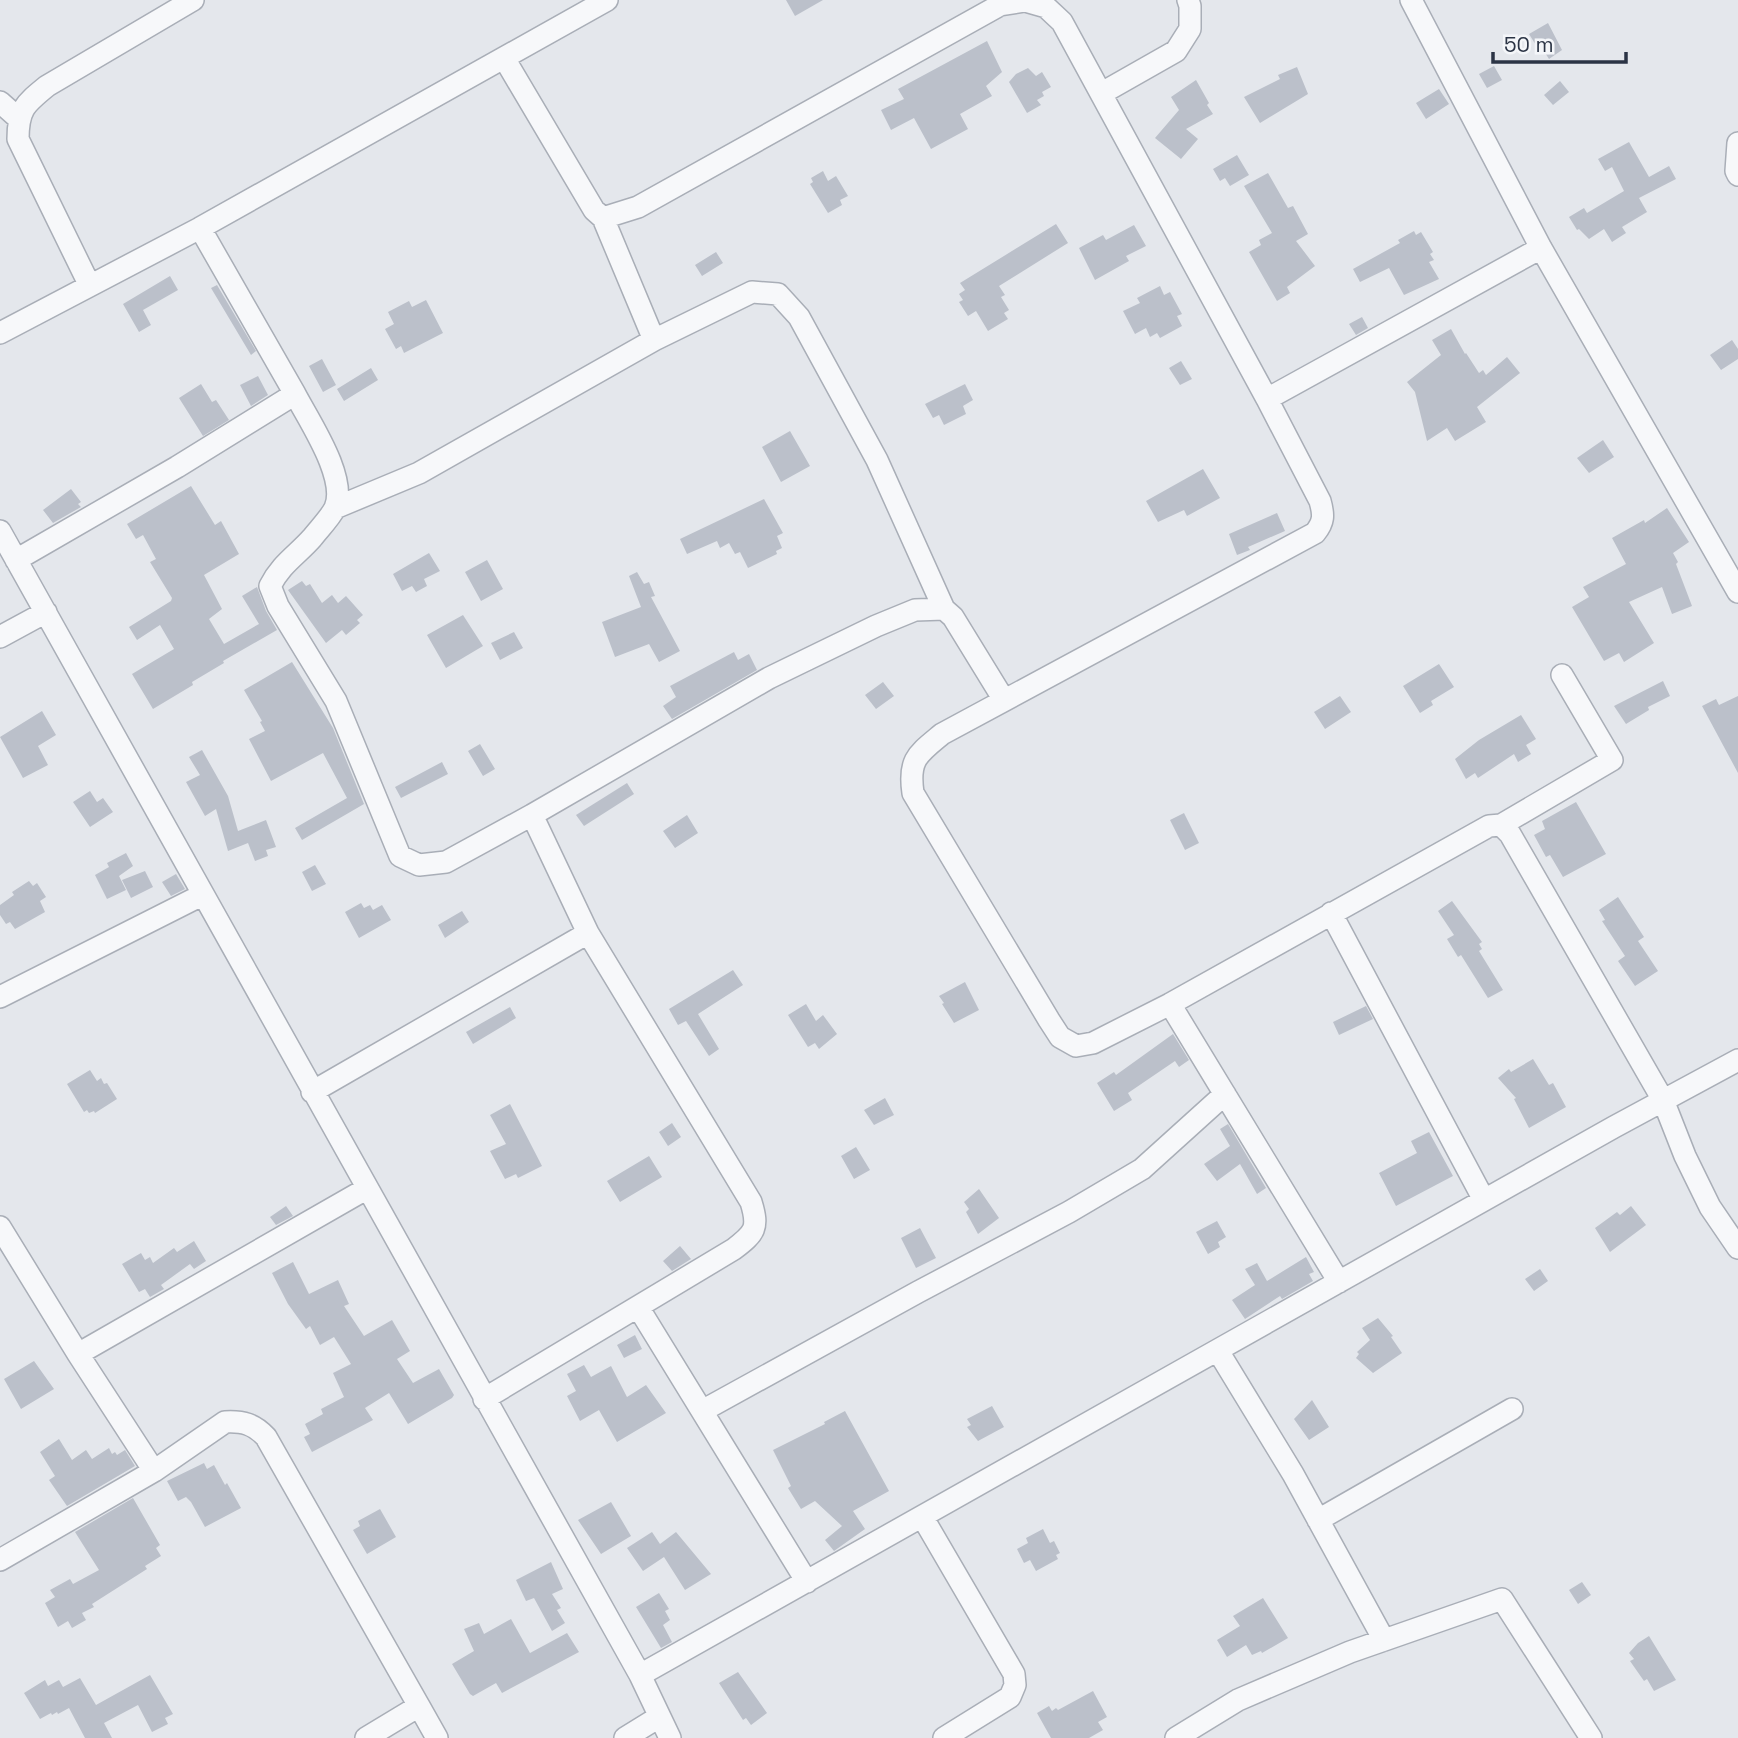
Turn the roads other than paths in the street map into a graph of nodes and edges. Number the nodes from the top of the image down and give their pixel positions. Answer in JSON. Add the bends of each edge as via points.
{"nodes":[{"id":1,"x":193,"y":0,"type":"edge"},
{"id":2,"x":607,"y":0,"type":"edge"},
{"id":3,"x":1188,"y":0,"type":"edge"},
{"id":4,"x":1410,"y":0,"type":"edge"},
{"id":5,"x":504,"y":58,"type":"junction"},
{"id":6,"x":1102,"y":93,"type":"junction"},
{"id":7,"x":0,"y":102,"type":"edge"},
{"id":8,"x":18,"y":118,"type":"junction"},
{"id":9,"x":1738,"y":143,"type":"edge"},
{"id":10,"x":1738,"y":175,"type":"edge"},
{"id":11,"x":603,"y":218,"type":"junction"},
{"id":12,"x":200,"y":228,"type":"junction"},
{"id":13,"x":1541,"y":248,"type":"junction"},
{"id":14,"x":89,"y":284,"type":"junction"},
{"id":15,"x":0,"y":333,"type":"edge"},
{"id":16,"x":654,"y":340,"type":"junction"},
{"id":17,"x":295,"y":394,"type":"junction"},
{"id":18,"x":1267,"y":400,"type":"junction"},
{"id":19,"x":335,"y":508,"type":"junction"},
{"id":20,"x":0,"y":531,"type":"edge"},
{"id":21,"x":16,"y":560,"type":"junction"},
{"id":22,"x":1738,"y":592,"type":"edge"},
{"id":23,"x":944,"y":609,"type":"junction"},
{"id":24,"x":46,"y":612,"type":"junction"},
{"id":25,"x":0,"y":637,"type":"edge"},
{"id":26,"x":1562,"y":676,"type":"dead end"},
{"id":27,"x":1004,"y":700,"type":"junction"},
{"id":28,"x":532,"y":815,"type":"junction"},
{"id":29,"x":1501,"y":825,"type":"junction"},
{"id":30,"x":202,"y":895,"type":"junction"},
{"id":31,"x":1331,"y":914,"type":"junction"},
{"id":32,"x":588,"y":933,"type":"junction"},
{"id":33,"x":0,"y":997,"type":"edge"},
{"id":34,"x":1170,"y":1004,"type":"junction"},
{"id":35,"x":1738,"y":1060,"type":"edge"},
{"id":36,"x":312,"y":1093,"type":"junction"},
{"id":37,"x":1225,"y":1094,"type":"junction"},
{"id":38,"x":1663,"y":1100,"type":"junction"},
{"id":39,"x":366,"y":1189,"type":"junction"},
{"id":40,"x":1484,"y":1200,"type":"junction"},
{"id":41,"x":0,"y":1227,"type":"edge"},
{"id":42,"x":1738,"y":1248,"type":"edge"},
{"id":43,"x":1339,"y":1282,"type":"junction"},
{"id":44,"x":638,"y":1307,"type":"junction"},
{"id":45,"x":1218,"y":1351,"type":"junction"},
{"id":46,"x":78,"y":1354,"type":"junction"},
{"id":47,"x":484,"y":1399,"type":"junction"},
{"id":48,"x":1513,"y":1409,"type":"dead end"},
{"id":49,"x":702,"y":1411,"type":"junction"},
{"id":50,"x":154,"y":1471,"type":"junction"},
{"id":51,"x":923,"y":1518,"type":"junction"},
{"id":52,"x":1318,"y":1520,"type":"junction"},
{"id":53,"x":0,"y":1560,"type":"edge"},
{"id":54,"x":807,"y":1582,"type":"junction"},
{"id":55,"x":1384,"y":1640,"type":"junction"},
{"id":56,"x":640,"y":1675,"type":"junction"},
{"id":57,"x":419,"y":1706,"type":"junction"},
{"id":58,"x":659,"y":1717,"type":"junction"},
{"id":59,"x":366,"y":1738,"type":"edge"},
{"id":60,"x":437,"y":1738,"type":"edge"},
{"id":61,"x":625,"y":1738,"type":"edge"},
{"id":62,"x":670,"y":1738,"type":"edge"},
{"id":63,"x":944,"y":1738,"type":"edge"},
{"id":64,"x":1176,"y":1738,"type":"edge"},
{"id":65,"x":1591,"y":1738,"type":"edge"}],
"edges":[{"from":1,"to":8,"type":"street","via":[[47,86],[26,103]]},
{"from":2,"to":5,"type":"street"},
{"from":3,"to":6,"type":"street","via":[[1191,29],[1176,51]]},
{"from":4,"to":13,"type":"street"},
{"from":5,"to":11,"type":"street","via":[[594,211]]},
{"from":5,"to":12,"type":"street"},
{"from":6,"to":11,"type":"street","via":[[1062,22],[1046,7],[1026,1],[1000,5],[638,207]]},
{"from":6,"to":18,"type":"street"},
{"from":7,"to":8,"type":"street"},
{"from":8,"to":14,"type":"street","via":[[18,139]]},
{"from":9,"to":10,"type":"street"},
{"from":11,"to":16,"type":"street"},
{"from":12,"to":14,"type":"street"},
{"from":12,"to":17,"type":"street"},
{"from":13,"to":18,"type":"street"},
{"from":13,"to":22,"type":"street"},
{"from":14,"to":15,"type":"street"},
{"from":16,"to":19,"type":"street","via":[[419,473]]},
{"from":16,"to":23,"type":"street","via":[[751,292],[778,294],[799,317],[877,460]]},
{"from":17,"to":19,"type":"street","via":[[335,474]]},
{"from":17,"to":21,"type":"street"},
{"from":18,"to":27,"type":"street","via":[[1320,501],[1322,524],[1315,533]]},
{"from":19,"to":28,"type":"street","via":[[310,540],[278,569],[270,586],[336,701],[400,856],[419,865],[446,862]]},
{"from":20,"to":21,"type":"street"},
{"from":21,"to":24,"type":"street"},
{"from":23,"to":27,"type":"street"},
{"from":23,"to":28,"type":"street","via":[[915,610],[769,678]]},
{"from":24,"to":25,"type":"street"},
{"from":24,"to":30,"type":"street"},
{"from":26,"to":29,"type":"street","via":[[1612,760]]},
{"from":27,"to":34,"type":"street","via":[[942,734],[919,753],[910,772],[913,793],[1060,1037],[1076,1046],[1093,1044]]},
{"from":28,"to":32,"type":"street"},
{"from":29,"to":31,"type":"street","via":[[1489,827]]},
{"from":29,"to":38,"type":"street"},
{"from":30,"to":33,"type":"street"},
{"from":30,"to":36,"type":"street"},
{"from":31,"to":34,"type":"street"},
{"from":31,"to":40,"type":"street"},
{"from":32,"to":36,"type":"street"},
{"from":32,"to":44,"type":"street","via":[[751,1202],[756,1220],[749,1237],[734,1249]]},
{"from":34,"to":37,"type":"street"},
{"from":35,"to":38,"type":"street"},
{"from":36,"to":39,"type":"street"},
{"from":37,"to":43,"type":"street"},
{"from":37,"to":49,"type":"street","via":[[1142,1169]]},
{"from":38,"to":40,"type":"street"},
{"from":38,"to":42,"type":"street","via":[[1710,1208]]},
{"from":39,"to":46,"type":"street"},
{"from":39,"to":47,"type":"street"},
{"from":40,"to":43,"type":"street"},
{"from":41,"to":46,"type":"street"},
{"from":43,"to":45,"type":"street"},
{"from":44,"to":47,"type":"street"},
{"from":44,"to":49,"type":"street"},
{"from":45,"to":51,"type":"street"},
{"from":45,"to":52,"type":"street"},
{"from":46,"to":50,"type":"street"},
{"from":47,"to":56,"type":"street"},
{"from":48,"to":52,"type":"street"},
{"from":49,"to":54,"type":"street"},
{"from":50,"to":53,"type":"street"},
{"from":50,"to":57,"type":"street","via":[[225,1422],[256,1426]]},
{"from":51,"to":54,"type":"street"},
{"from":51,"to":63,"type":"street","via":[[1014,1674],[1010,1697]]},
{"from":52,"to":55,"type":"street"},
{"from":54,"to":56,"type":"street"},
{"from":55,"to":64,"type":"street","via":[[1238,1700]]},
{"from":55,"to":65,"type":"street","via":[[1502,1599]]},
{"from":56,"to":58,"type":"street"},
{"from":57,"to":59,"type":"street"},
{"from":57,"to":60,"type":"street"},
{"from":58,"to":61,"type":"street"},
{"from":58,"to":62,"type":"street"}]}
